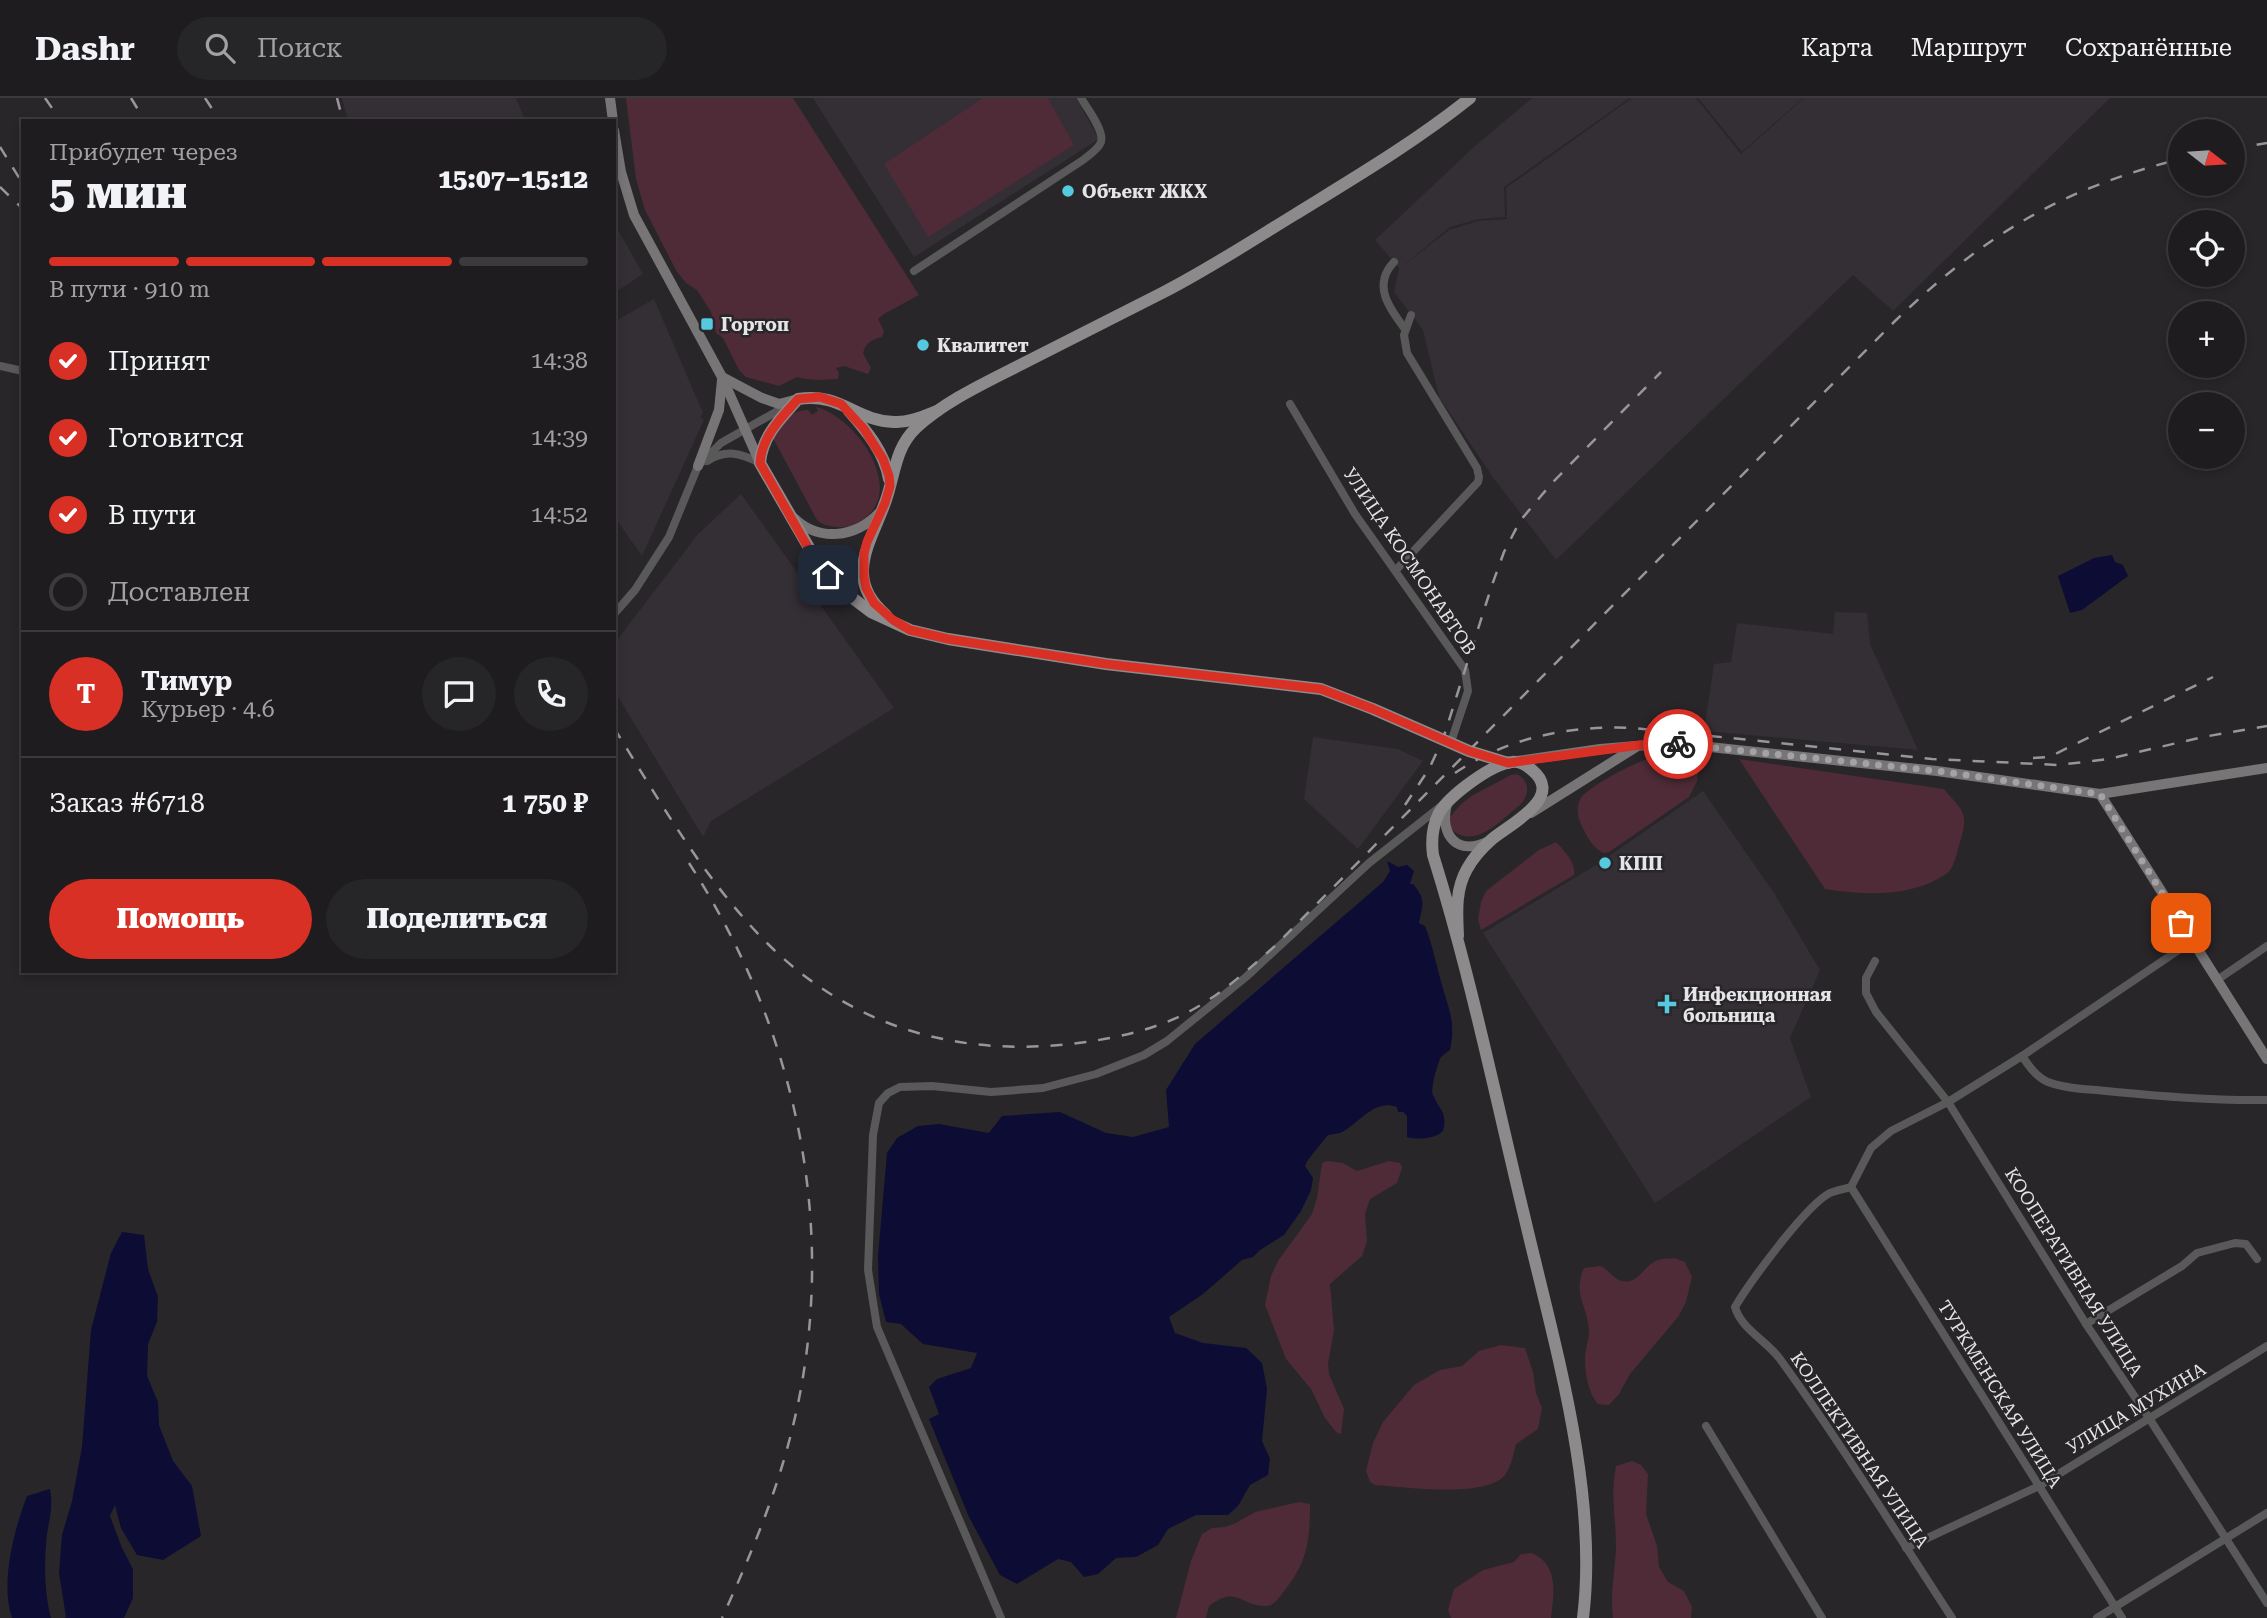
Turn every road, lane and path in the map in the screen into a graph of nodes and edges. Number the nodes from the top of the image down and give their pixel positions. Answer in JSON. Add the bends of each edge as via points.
{"nodes":[{"id":1,"x":610,"y":98,"type":"edge"},
{"id":2,"x":1081,"y":98,"type":"edge"},
{"id":3,"x":1470,"y":98,"type":"edge"},
{"id":4,"x":613,"y":119,"type":"edge"},
{"id":5,"x":616,"y":142,"type":"edge"},
{"id":6,"x":1394,"y":262,"type":"dead end"},
{"id":7,"x":914,"y":271,"type":"dead end"},
{"id":8,"x":1411,"y":315,"type":"dead end"},
{"id":9,"x":1405,"y":329,"type":"junction"},
{"id":10,"x":0,"y":366,"type":"edge"},
{"id":11,"x":21,"y":370,"type":"edge"},
{"id":12,"x":722,"y":377,"type":"junction"},
{"id":13,"x":798,"y":399,"type":"junction"},
{"id":14,"x":1290,"y":404,"type":"dead end"},
{"id":15,"x":846,"y":407,"type":"junction"},
{"id":16,"x":937,"y":411,"type":"junction"},
{"id":17,"x":746,"y":430,"type":"junction"},
{"id":18,"x":760,"y":463,"type":"junction"},
{"id":19,"x":698,"y":466,"type":"junction"},
{"id":20,"x":890,"y":486,"type":"junction"},
{"id":21,"x":882,"y":510,"type":"junction"},
{"id":22,"x":789,"y":514,"type":"junction"},
{"id":23,"x":1395,"y":570,"type":"junction"},
{"id":24,"x":616,"y":612,"type":"edge"},
{"id":25,"x":910,"y":630,"type":"junction"},
{"id":26,"x":1451,"y":742,"type":"junction"},
{"id":27,"x":1640,"y":745,"type":"junction"},
{"id":28,"x":1512,"y":762,"type":"junction"},
{"id":29,"x":2267,"y":768,"type":"edge"},
{"id":30,"x":2100,"y":794,"type":"junction"},
{"id":31,"x":1447,"y":801,"type":"junction"},
{"id":32,"x":1528,"y":814,"type":"junction"},
{"id":33,"x":1492,"y":839,"type":"junction"},
{"id":34,"x":1458,"y":936,"type":"junction"},
{"id":35,"x":2192,"y":941,"type":"junction"},
{"id":36,"x":2267,"y":946,"type":"edge"},
{"id":37,"x":1875,"y":961,"type":"dead end"},
{"id":38,"x":2217,"y":980,"type":"junction"},
{"id":39,"x":2022,"y":1056,"type":"junction"},
{"id":40,"x":2267,"y":1059,"type":"edge"},
{"id":41,"x":2267,"y":1100,"type":"edge"},
{"id":42,"x":1948,"y":1102,"type":"junction"},
{"id":43,"x":1851,"y":1187,"type":"junction"},
{"id":44,"x":2256,"y":1259,"type":"dead end"},
{"id":45,"x":2086,"y":1324,"type":"junction"},
{"id":46,"x":2267,"y":1346,"type":"edge"},
{"id":47,"x":2149,"y":1418,"type":"junction"},
{"id":48,"x":1706,"y":1426,"type":"dead end"},
{"id":49,"x":2039,"y":1486,"type":"junction"},
{"id":50,"x":2267,"y":1513,"type":"edge"},
{"id":51,"x":2226,"y":1537,"type":"junction"},
{"id":52,"x":1906,"y":1548,"type":"junction"},
{"id":53,"x":2267,"y":1602,"type":"edge"},
{"id":54,"x":2115,"y":1607,"type":"junction"},
{"id":55,"x":1001,"y":1618,"type":"edge"},
{"id":56,"x":1583,"y":1618,"type":"edge"},
{"id":57,"x":1822,"y":1618,"type":"edge"},
{"id":58,"x":1952,"y":1618,"type":"edge"},
{"id":59,"x":2097,"y":1618,"type":"edge"},
{"id":60,"x":2122,"y":1618,"type":"edge"}],
"edges":[{"from":1,"to":4,"type":"street"},
{"from":2,"to":7,"type":"street","via":[[1102,139],[1098,147]]},
{"from":3,"to":16,"type":"main road","via":[[1353,178],[1189,280]]},
{"from":5,"to":12,"type":"street","via":[[634,215]]},
{"from":6,"to":9,"type":"street","via":[[1383,290],[1389,308]]},
{"from":8,"to":9,"type":"street"},
{"from":9,"to":23,"type":"street","via":[[1407,353],[1479,477]]},
{"from":10,"to":11,"type":"street"},
{"from":12,"to":13,"type":"street","via":[[779,404]]},
{"from":12,"to":17,"type":"street"},
{"from":12,"to":19,"type":"street","via":[[719,410]]},
{"from":13,"to":15,"type":"main road","via":[[827,398]]},
{"from":13,"to":17,"type":"street"},
{"from":13,"to":18,"type":"main road","via":[[767,437]]},
{"from":14,"to":23,"type":"street","name":"УЛИЦА КОСМОНАВТОВ","via":[[1355,514]]},
{"from":15,"to":16,"type":"main road","via":[[895,422]]},
{"from":15,"to":20,"type":"main road","via":[[883,459]]},
{"from":16,"to":20,"type":"main road","via":[[902,445]]},
{"from":17,"to":18,"type":"street"},
{"from":17,"to":19,"type":"street","via":[[721,443]]},
{"from":18,"to":19,"type":"street","via":[[727,453]]},
{"from":18,"to":22,"type":"main road"},
{"from":19,"to":24,"type":"street","via":[[660,552]]},
{"from":20,"to":21,"type":"main road"},
{"from":21,"to":22,"type":"street","via":[[863,527],[846,534],[808,529]]},
{"from":21,"to":25,"type":"main road","via":[[864,554],[866,588],[874,603]]},
{"from":22,"to":25,"type":"main road","via":[[814,558],[842,590],[871,612]]},
{"from":23,"to":26,"type":"street","name":"УЛИЦА КОСМОНАВТОВ","via":[[1465,670],[1468,691]]},
{"from":25,"to":26,"type":"main road","via":[[1106,664],[1321,689]]},
{"from":26,"to":28,"type":"main road"},
{"from":27,"to":28,"type":"street"},
{"from":27,"to":30,"type":"street","via":[[1726,748]]},
{"from":27,"to":32,"type":"street"},
{"from":28,"to":31,"type":"main road","via":[[1491,770]]},
{"from":28,"to":32,"type":"main road","via":[[1533,771],[1539,781],[1540,797]]},
{"from":29,"to":30,"type":"street"},
{"from":30,"to":35,"type":"street"},
{"from":31,"to":33,"type":"street","via":[[1444,823],[1452,839],[1474,846]]},
{"from":31,"to":34,"type":"main road","via":[[1435,825],[1432,845]]},
{"from":31,"to":55,"type":"street","via":[[1369,863],[1237,984],[1144,1055],[1043,1088],[991,1092],[900,1087],[879,1104],[873,1135],[867,1270],[875,1318]]},
{"from":32,"to":33,"type":"main road"},
{"from":33,"to":34,"type":"main road","via":[[1461,881]]},
{"from":34,"to":56,"type":"main road","via":[[1580,1471],[1586,1537]]},
{"from":35,"to":38,"type":"street"},
{"from":35,"to":39,"type":"street"},
{"from":36,"to":38,"type":"street"},
{"from":37,"to":42,"type":"street","name":"КООПЕРАТИВНАЯ УЛИЦА","via":[[1866,978],[1866,993]]},
{"from":38,"to":40,"type":"street"},
{"from":39,"to":41,"type":"street","via":[[2046,1081],[2064,1086]]},
{"from":39,"to":42,"type":"street"},
{"from":42,"to":43,"type":"street","via":[[1891,1131],[1871,1148]]},
{"from":42,"to":45,"type":"street","name":"КООПЕРАТИВНАЯ УЛИЦА"},
{"from":43,"to":49,"type":"street","name":"ТУРКМЕНСКАЯ УЛИЦА"},
{"from":43,"to":52,"type":"street","name":"КОЛЛЕКТИВНАЯ УЛИЦА","via":[[1830,1193],[1803,1216],[1735,1307],[1738,1316],[1777,1355]]},
{"from":44,"to":45,"type":"street","via":[[2246,1244],[2197,1253]]},
{"from":45,"to":47,"type":"street","name":"КООПЕРАТИВНАЯ УЛИЦА"},
{"from":46,"to":47,"type":"street","name":"УЛИЦА МУХИНА"},
{"from":47,"to":49,"type":"street","name":"УЛИЦА МУХИНА"},
{"from":47,"to":51,"type":"street","name":"КООПЕРАТИВНАЯ УЛИЦА"},
{"from":48,"to":57,"type":"street"},
{"from":49,"to":52,"type":"street","name":"УЛИЦА МУХИНА"},
{"from":49,"to":54,"type":"street","name":"ТУРКМЕНСКАЯ УЛИЦА"},
{"from":50,"to":51,"type":"street"},
{"from":51,"to":53,"type":"street","name":"КООПЕРАТИВНАЯ УЛИЦА"},
{"from":51,"to":54,"type":"street"},
{"from":52,"to":58,"type":"street","name":"КОЛЛЕКТИВНАЯ УЛИЦА"},
{"from":54,"to":59,"type":"street"},
{"from":54,"to":60,"type":"street","name":"ТУРКМЕНСКАЯ УЛИЦА"}]}
